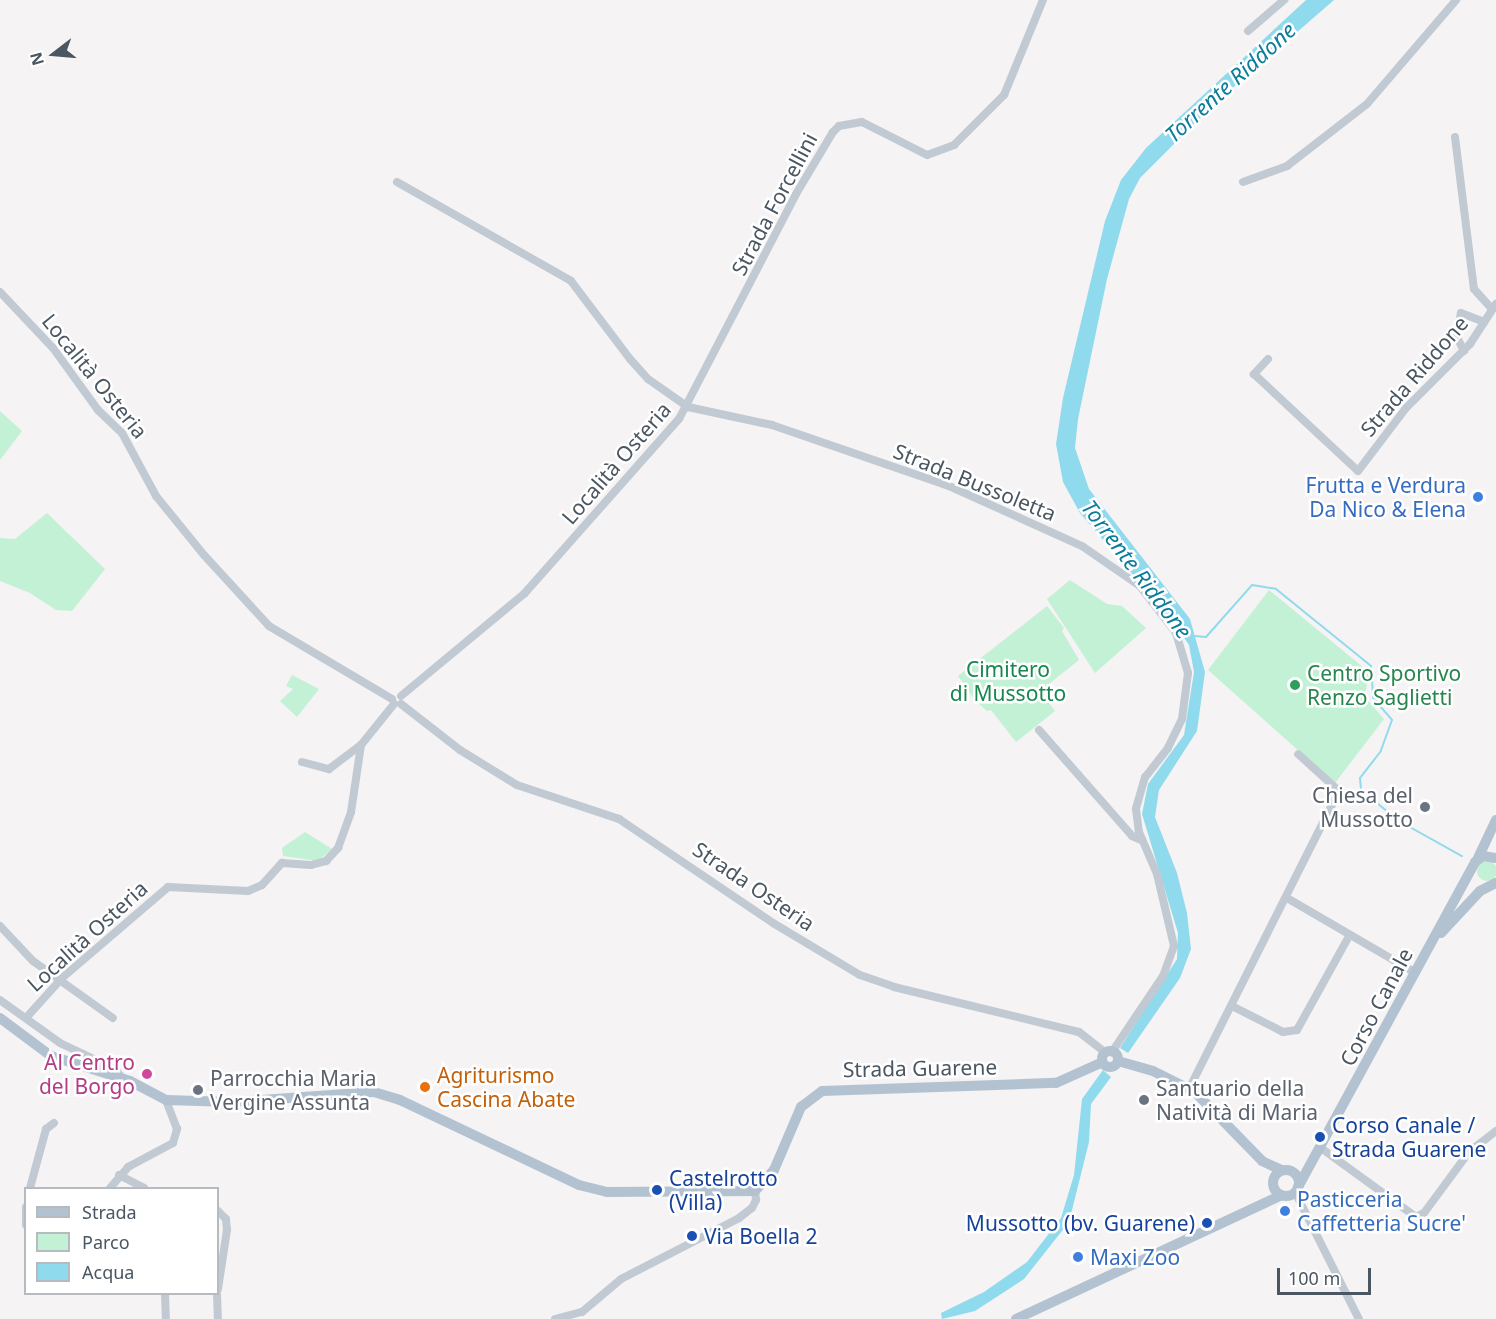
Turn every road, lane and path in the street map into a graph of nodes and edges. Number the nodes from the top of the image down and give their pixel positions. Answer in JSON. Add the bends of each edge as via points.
{"nodes":[{"id":1,"x":1043,"y":0,"type":"edge"},
{"id":2,"x":1284,"y":0,"type":"edge"},
{"id":3,"x":1456,"y":0,"type":"edge"},
{"id":4,"x":1248,"y":31,"type":"dead end"},
{"id":5,"x":1455,"y":137,"type":"dead end"},
{"id":6,"x":397,"y":182,"type":"dead end"},
{"id":7,"x":1242,"y":183,"type":"dead end"},
{"id":8,"x":0,"y":292,"type":"edge"},
{"id":9,"x":1494,"y":307,"type":"edge"},
{"id":10,"x":1484,"y":322,"type":"junction"},
{"id":11,"x":1464,"y":351,"type":"junction"},
{"id":12,"x":1268,"y":359,"type":"dead end"},
{"id":13,"x":688,"y":407,"type":"junction"},
{"id":14,"x":397,"y":701,"type":"junction"},
{"id":15,"x":1039,"y":730,"type":"dead end"},
{"id":16,"x":361,"y":745,"type":"junction"},
{"id":17,"x":1298,"y":754,"type":"dead end"},
{"id":18,"x":302,"y":762,"type":"dead end"},
{"id":19,"x":1496,"y":820,"type":"edge"},
{"id":20,"x":1490,"y":833,"type":"junction"},
{"id":21,"x":1141,"y":840,"type":"junction"},
{"id":22,"x":1496,"y":858,"type":"edge"},
{"id":23,"x":1475,"y":862,"type":"junction"},
{"id":24,"x":1492,"y":885,"type":"edge"},
{"id":25,"x":1287,"y":898,"type":"junction"},
{"id":26,"x":0,"y":926,"type":"edge"},
{"id":27,"x":1349,"y":936,"type":"junction"},
{"id":28,"x":1430,"y":947,"type":"junction"},
{"id":29,"x":1416,"y":973,"type":"junction"},
{"id":30,"x":63,"y":978,"type":"junction"},
{"id":31,"x":0,"y":1000,"type":"edge"},
{"id":32,"x":1232,"y":1006,"type":"junction"},
{"id":33,"x":0,"y":1018,"type":"edge"},
{"id":34,"x":26,"y":1018,"type":"junction"},
{"id":35,"x":113,"y":1018,"type":"dead end"},
{"id":36,"x":1110,"y":1057,"type":"junction"},
{"id":37,"x":122,"y":1077,"type":"junction"},
{"id":38,"x":1189,"y":1089,"type":"junction"},
{"id":39,"x":166,"y":1100,"type":"junction"},
{"id":40,"x":54,"y":1123,"type":"dead end"},
{"id":41,"x":1496,"y":1131,"type":"edge"},
{"id":42,"x":1321,"y":1148,"type":"junction"},
{"id":43,"x":1262,"y":1161,"type":"junction"},
{"id":44,"x":1287,"y":1171,"type":"junction"},
{"id":45,"x":119,"y":1175,"type":"junction"},
{"id":46,"x":1273,"y":1183,"type":"junction"},
{"id":47,"x":30,"y":1187,"type":"edge"},
{"id":48,"x":111,"y":1187,"type":"edge"},
{"id":49,"x":142,"y":1187,"type":"edge"},
{"id":50,"x":1297,"y":1190,"type":"junction"},
{"id":51,"x":754,"y":1191,"type":"junction"},
{"id":52,"x":1282,"y":1195,"type":"junction"},
{"id":53,"x":1256,"y":1208,"type":"junction"},
{"id":54,"x":219,"y":1212,"type":"edge"},
{"id":55,"x":219,"y":1279,"type":"edge"},
{"id":56,"x":165,"y":1295,"type":"edge"},
{"id":57,"x":217,"y":1295,"type":"edge"},
{"id":58,"x":166,"y":1319,"type":"edge"},
{"id":59,"x":218,"y":1319,"type":"edge"},
{"id":60,"x":555,"y":1319,"type":"edge"},
{"id":61,"x":1016,"y":1319,"type":"edge"},
{"id":62,"x":1359,"y":1319,"type":"edge"}],
"edges":[{"from":1,"to":13,"type":"street","name":"Strada Forcellini","via":[[1004,95],[954,145],[927,155],[862,122],[839,126],[833,132],[796,194]]},
{"from":2,"to":4,"type":"street"},
{"from":3,"to":7,"type":"street","via":[[1367,104],[1287,166]]},
{"from":5,"to":9,"type":"street","via":[[1474,289]]},
{"from":6,"to":13,"type":"street","name":"Località Osteria","via":[[571,281],[630,359],[655,384]]},
{"from":8,"to":14,"type":"street","name":"Località Osteria","via":[[53,348],[98,410],[122,433],[156,496],[269,626]]},
{"from":9,"to":10,"type":"street","name":"Strada Riddone"},
{"from":10,"to":11,"type":"street","name":"Strada Riddone"},
{"from":10,"to":11,"type":"street","via":[[1461,312],[1457,338]]},
{"from":11,"to":12,"type":"street","name":"Strada Riddone","via":[[1406,408],[1358,471],[1254,374]]},
{"from":13,"to":14,"type":"street","name":"Località Osteria","via":[[525,594]]},
{"from":13,"to":21,"type":"street","name":"Strada Bussoletta","via":[[772,425],[949,486],[1082,546],[1140,586],[1176,633],[1188,673],[1182,718],[1138,796],[1136,816]]},
{"from":14,"to":16,"type":"street","name":"Località Osteria"},
{"from":14,"to":36,"type":"street","name":"Strada Osteria","via":[[460,750],[517,786],[620,819],[773,923],[860,975],[894,987],[1079,1032]]},
{"from":15,"to":21,"type":"street","name":"Strada Bussoletta","via":[[1132,836]]},
{"from":16,"to":18,"type":"street","name":"Località Osteria","via":[[337,766],[320,768]]},
{"from":16,"to":30,"type":"street","name":"Località Osteria","via":[[351,812],[338,848],[326,861],[310,866],[282,863],[262,885],[248,891],[168,887]]},
{"from":17,"to":25,"type":"street","via":[[1339,791]]},
{"from":19,"to":20,"type":"main road","name":"Corso Canale"},
{"from":20,"to":22,"type":"main road"},
{"from":20,"to":23,"type":"main road","name":"Corso Canale"},
{"from":21,"to":36,"type":"street","name":"Strada Bussoletta","via":[[1157,874],[1173,935],[1173,952]]},
{"from":22,"to":23,"type":"main road"},
{"from":23,"to":24,"type":"main road","via":[[1475,880]]},
{"from":23,"to":28,"type":"main road","name":"Corso Canale"},
{"from":24,"to":28,"type":"main road","name":"Corso Canale","via":[[1465,905]]},
{"from":25,"to":27,"type":"street"},
{"from":25,"to":32,"type":"street"},
{"from":26,"to":30,"type":"street","via":[[33,961]]},
{"from":27,"to":29,"type":"street"},
{"from":27,"to":32,"type":"street","via":[[1297,1030],[1283,1032]]},
{"from":28,"to":29,"type":"main road","name":"Corso Canale"},
{"from":29,"to":42,"type":"main road","name":"Corso Canale"},
{"from":30,"to":34,"type":"street","name":"Località Osteria"},
{"from":30,"to":35,"type":"street"},
{"from":31,"to":34,"type":"street"},
{"from":32,"to":38,"type":"street"},
{"from":33,"to":37,"type":"main road","via":[[51,1056]]},
{"from":34,"to":37,"type":"street","via":[[78,1053],[115,1069]]},
{"from":36,"to":38,"type":"main road","via":[[1138,1065]]},
{"from":36,"to":51,"type":"main road","name":"Strada Guarene","via":[[1056,1083],[822,1091],[801,1107],[774,1170]]},
{"from":37,"to":39,"type":"main road"},
{"from":38,"to":43,"type":"main road","via":[[1207,1102]]},
{"from":39,"to":45,"type":"street","via":[[177,1138]]},
{"from":39,"to":51,"type":"main road","via":[[231,1102],[374,1092],[400,1100],[592,1189],[711,1194]]},
{"from":40,"to":47,"type":"street","via":[[46,1129]]},
{"from":41,"to":42,"type":"street","via":[[1468,1152],[1424,1214],[1416,1217]]},
{"from":42,"to":44,"type":"main road","name":"Corso Canale","via":[[1305,1166]]},
{"from":42,"to":50,"type":"main road","name":"Corso Canale"},
{"from":43,"to":44,"type":"main road"},
{"from":43,"to":46,"type":"main road"},
{"from":44,"to":46,"type":"main road","name":"Corso Canale"},
{"from":44,"to":50,"type":"main road","via":[[1297,1176]]},
{"from":45,"to":48,"type":"street"},
{"from":45,"to":49,"type":"street"},
{"from":46,"to":52,"type":"main road"},
{"from":46,"to":53,"type":"main road"},
{"from":50,"to":52,"type":"main road"},
{"from":50,"to":62,"type":"street"},
{"from":51,"to":60,"type":"street","via":[[756,1200],[752,1208],[739,1218],[621,1279],[582,1312]]},
{"from":52,"to":53,"type":"main road"},
{"from":53,"to":61,"type":"main road"},
{"from":54,"to":55,"type":"street","via":[[226,1219],[227,1230]]},
{"from":56,"to":58,"type":"street"},
{"from":57,"to":59,"type":"street"}]}
